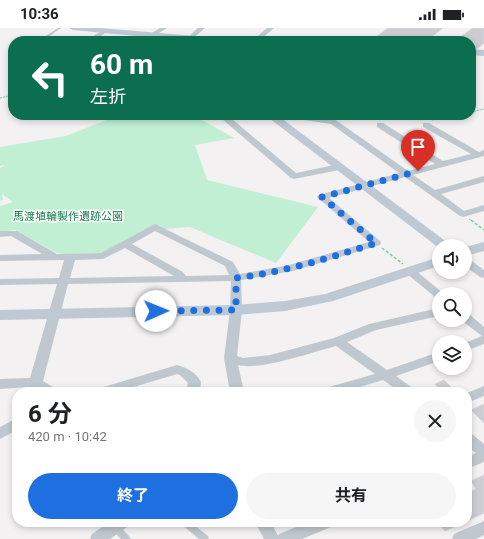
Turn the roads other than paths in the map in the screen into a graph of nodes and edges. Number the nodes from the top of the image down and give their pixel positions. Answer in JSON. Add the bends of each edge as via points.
{"nodes":[{"id":1,"x":60,"y":28,"type":"edge"},
{"id":2,"x":73,"y":28,"type":"edge"},
{"id":3,"x":164,"y":28,"type":"edge"},
{"id":4,"x":202,"y":28,"type":"edge"},
{"id":5,"x":270,"y":28,"type":"edge"},
{"id":6,"x":102,"y":30,"type":"edge"},
{"id":7,"x":152,"y":35,"type":"junction"},
{"id":8,"x":48,"y":36,"type":"edge"},
{"id":9,"x":164,"y":36,"type":"edge"},
{"id":10,"x":192,"y":36,"type":"edge"},
{"id":11,"x":261,"y":36,"type":"edge"},
{"id":12,"x":229,"y":120,"type":"edge"},
{"id":13,"x":277,"y":120,"type":"edge"},
{"id":14,"x":334,"y":120,"type":"edge"},
{"id":15,"x":426,"y":122,"type":"road end"},
{"id":16,"x":380,"y":126,"type":"dead end"},
{"id":17,"x":480,"y":154,"type":"edge"},
{"id":18,"x":441,"y":164,"type":"junction"},
{"id":19,"x":340,"y":166,"type":"junction"},
{"id":20,"x":406,"y":174,"type":"junction"},
{"id":21,"x":484,"y":179,"type":"edge"},
{"id":22,"x":364,"y":185,"type":"junction"},
{"id":23,"x":434,"y":193,"type":"junction"},
{"id":24,"x":484,"y":208,"type":"edge"},
{"id":25,"x":0,"y":234,"type":"edge"},
{"id":26,"x":436,"y":239,"type":"edge"},
{"id":27,"x":125,"y":244,"type":"junction"},
{"id":28,"x":484,"y":246,"type":"edge"},
{"id":29,"x":472,"y":250,"type":"edge"},
{"id":30,"x":54,"y":257,"type":"junction"},
{"id":31,"x":70,"y":257,"type":"junction"},
{"id":32,"x":0,"y":258,"type":"edge"},
{"id":33,"x":432,"y":263,"type":"edge"},
{"id":34,"x":472,"y":266,"type":"edge"},
{"id":35,"x":410,"y":271,"type":"junction"},
{"id":36,"x":484,"y":275,"type":"edge"},
{"id":37,"x":236,"y":278,"type":"junction"},
{"id":38,"x":183,"y":279,"type":"junction"},
{"id":39,"x":63,"y":281,"type":"junction"},
{"id":40,"x":0,"y":282,"type":"edge"},
{"id":41,"x":432,"y":289,"type":"edge"},
{"id":42,"x":236,"y":310,"type":"junction"},
{"id":43,"x":55,"y":313,"type":"junction"},
{"id":44,"x":432,"y":314,"type":"edge"},
{"id":45,"x":0,"y":315,"type":"edge"},
{"id":46,"x":472,"y":323,"type":"edge"},
{"id":47,"x":484,"y":333,"type":"edge"},
{"id":48,"x":484,"y":340,"type":"edge"},
{"id":49,"x":338,"y":341,"type":"junction"},
{"id":50,"x":472,"y":344,"type":"edge"},
{"id":51,"x":230,"y":358,"type":"junction"},
{"id":52,"x":432,"y":358,"type":"edge"},
{"id":53,"x":385,"y":374,"type":"junction"},
{"id":54,"x":0,"y":384,"type":"edge"},
{"id":55,"x":34,"y":387,"type":"edge"},
{"id":56,"x":118,"y":387,"type":"edge"},
{"id":57,"x":194,"y":387,"type":"edge"},
{"id":58,"x":236,"y":387,"type":"edge"},
{"id":59,"x":343,"y":387,"type":"edge"},
{"id":60,"x":402,"y":387,"type":"edge"},
{"id":61,"x":484,"y":391,"type":"edge"},
{"id":62,"x":472,"y":396,"type":"edge"},
{"id":63,"x":12,"y":426,"type":"edge"},
{"id":64,"x":0,"y":434,"type":"edge"},
{"id":65,"x":472,"y":442,"type":"edge"},
{"id":66,"x":484,"y":452,"type":"edge"},
{"id":67,"x":484,"y":456,"type":"edge"},
{"id":68,"x":472,"y":461,"type":"edge"},
{"id":69,"x":115,"y":527,"type":"edge"},
{"id":70,"x":119,"y":527,"type":"edge"},
{"id":71,"x":190,"y":527,"type":"edge"},
{"id":72,"x":266,"y":527,"type":"edge"},
{"id":73,"x":313,"y":527,"type":"edge"},
{"id":74,"x":484,"y":528,"type":"edge"},
{"id":75,"x":98,"y":539,"type":"edge"},
{"id":76,"x":127,"y":539,"type":"edge"},
{"id":77,"x":205,"y":539,"type":"edge"},
{"id":78,"x":272,"y":539,"type":"edge"},
{"id":79,"x":285,"y":539,"type":"edge"},
{"id":80,"x":460,"y":539,"type":"edge"}],
"edges":[{"from":1,"to":8,"type":"lane"},
{"from":2,"to":6,"type":"street"},
{"from":3,"to":7,"type":"street"},
{"from":4,"to":10,"type":"street"},
{"from":5,"to":11,"type":"street"},
{"from":6,"to":7,"type":"street"},
{"from":7,"to":9,"type":"street"},
{"from":12,"to":19,"type":"street","via":[[294,176]]},
{"from":13,"to":19,"type":"street"},
{"from":14,"to":20,"type":"street"},
{"from":15,"to":17,"type":"street"},
{"from":16,"to":18,"type":"street"},
{"from":17,"to":18,"type":"street"},
{"from":18,"to":20,"type":"street"},
{"from":19,"to":22,"type":"street"},
{"from":20,"to":22,"type":"street"},
{"from":20,"to":23,"type":"street"},
{"from":21,"to":23,"type":"street"},
{"from":22,"to":26,"type":"street"},
{"from":22,"to":37,"type":"street","via":[[322,197],[376,243],[305,265],[269,274]]},
{"from":23,"to":24,"type":"street","via":[[463,214]]},
{"from":25,"to":30,"type":"street","via":[[13,233]]},
{"from":27,"to":31,"type":"street","via":[[103,256]]},
{"from":27,"to":37,"type":"street","via":[[155,227],[229,264]]},
{"from":27,"to":38,"type":"street"},
{"from":28,"to":29,"type":"street"},
{"from":30,"to":31,"type":"street"},
{"from":30,"to":32,"type":"street"},
{"from":31,"to":39,"type":"street"},
{"from":33,"to":35,"type":"street"},
{"from":34,"to":36,"type":"street"},
{"from":35,"to":41,"type":"street"},
{"from":35,"to":42,"type":"street","via":[[328,298],[285,306]]},
{"from":37,"to":38,"type":"street"},
{"from":37,"to":42,"type":"street"},
{"from":38,"to":39,"type":"street"},
{"from":39,"to":40,"type":"street"},
{"from":39,"to":43,"type":"street"},
{"from":42,"to":43,"type":"street"},
{"from":42,"to":51,"type":"street"},
{"from":43,"to":45,"type":"street"},
{"from":43,"to":55,"type":"street"},
{"from":44,"to":49,"type":"street","via":[[373,327]]},
{"from":46,"to":47,"type":"street"},
{"from":48,"to":50,"type":"street"},
{"from":49,"to":51,"type":"street","via":[[270,359],[242,362]]},
{"from":49,"to":53,"type":"street"},
{"from":51,"to":58,"type":"street"},
{"from":52,"to":53,"type":"street"},
{"from":53,"to":59,"type":"street"},
{"from":53,"to":60,"type":"street"},
{"from":54,"to":55,"type":"street"},
{"from":56,"to":57,"type":"street","via":[[177,369],[185,372],[195,382]]},
{"from":61,"to":62,"type":"street"},
{"from":63,"to":64,"type":"street"},
{"from":65,"to":66,"type":"street"},
{"from":67,"to":68,"type":"street"},
{"from":69,"to":75,"type":"street"},
{"from":70,"to":76,"type":"lane"},
{"from":71,"to":77,"type":"lane"},
{"from":72,"to":78,"type":"street"},
{"from":73,"to":79,"type":"street"},
{"from":74,"to":80,"type":"street"}]}
